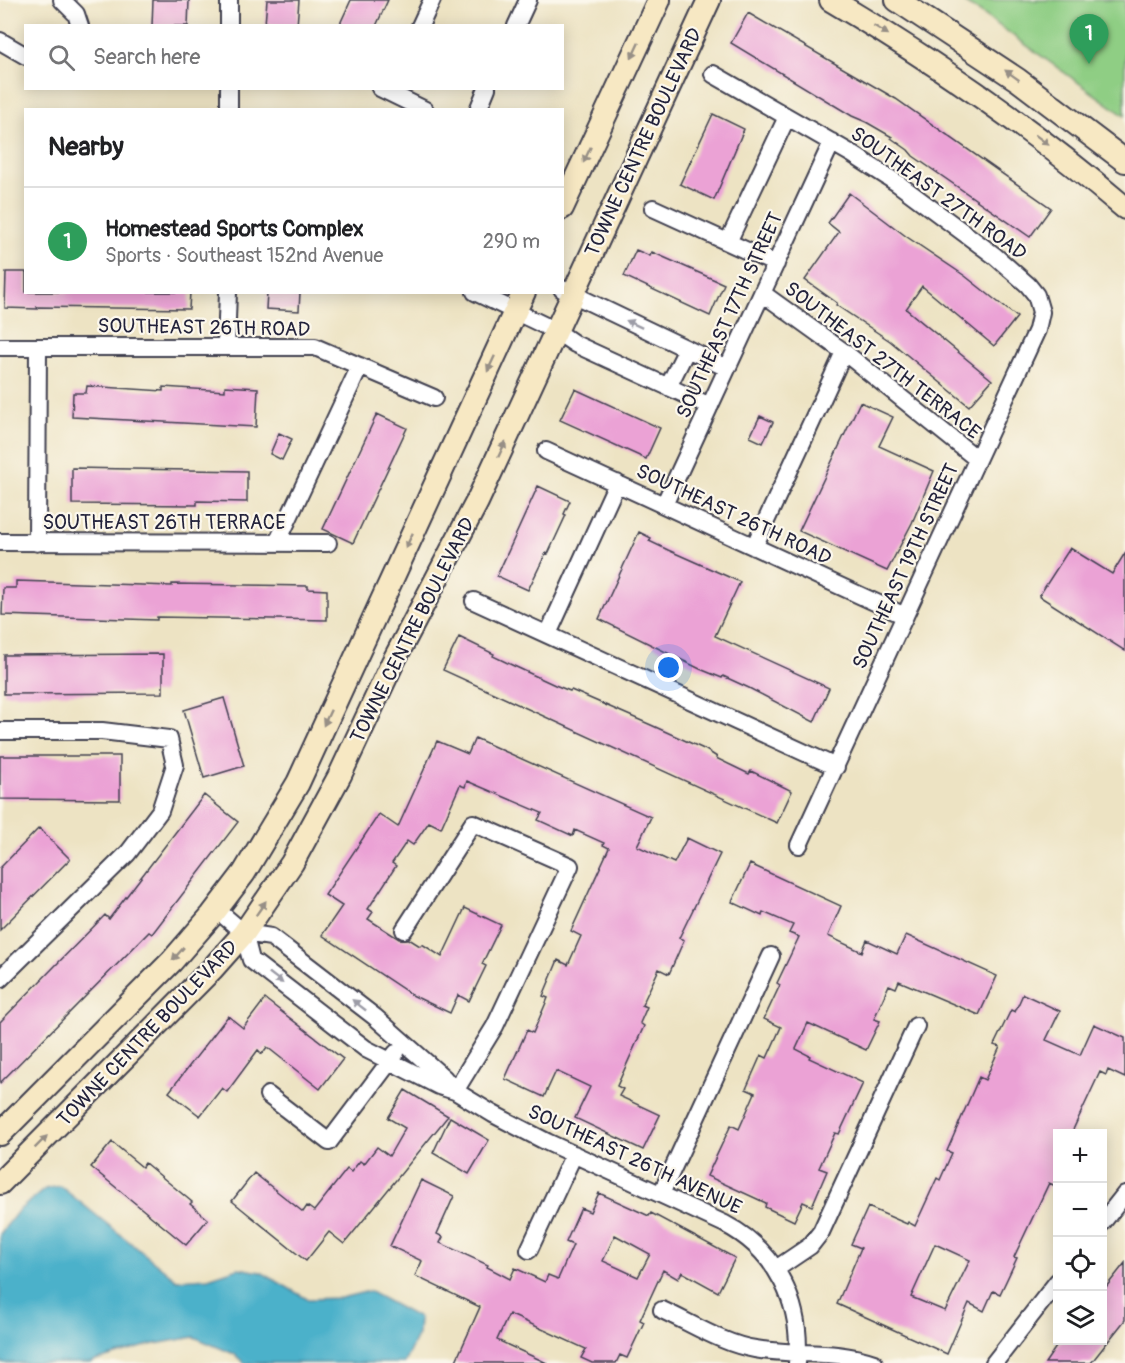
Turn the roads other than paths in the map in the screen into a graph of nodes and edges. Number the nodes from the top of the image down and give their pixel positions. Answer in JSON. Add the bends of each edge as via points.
{"nodes":[{"id":1,"x":62,"y":0,"type":"edge"},
{"id":2,"x":229,"y":0,"type":"edge"},
{"id":3,"x":432,"y":0,"type":"edge"},
{"id":4,"x":528,"y":0,"type":"edge"},
{"id":5,"x":659,"y":0,"type":"edge"},
{"id":6,"x":709,"y":0,"type":"edge"},
{"id":7,"x":831,"y":0,"type":"edge"},
{"id":8,"x":897,"y":0,"type":"edge"},
{"id":9,"x":78,"y":13,"type":"edge"},
{"id":10,"x":229,"y":24,"type":"edge"},
{"id":11,"x":421,"y":24,"type":"edge"},
{"id":12,"x":517,"y":24,"type":"edge"},
{"id":13,"x":0,"y":41,"type":"edge"},
{"id":14,"x":24,"y":55,"type":"edge"},
{"id":15,"x":713,"y":74,"type":"dead end"},
{"id":16,"x":229,"y":90,"type":"edge"},
{"id":17,"x":387,"y":90,"type":"edge"},
{"id":18,"x":486,"y":90,"type":"edge"},
{"id":19,"x":229,"y":108,"type":"edge"},
{"id":20,"x":421,"y":108,"type":"edge"},
{"id":21,"x":479,"y":108,"type":"edge"},
{"id":22,"x":787,"y":117,"type":"junction"},
{"id":23,"x":832,"y":142,"type":"junction"},
{"id":24,"x":1125,"y":161,"type":"edge"},
{"id":25,"x":564,"y":204,"type":"edge"},
{"id":26,"x":653,"y":208,"type":"dead end"},
{"id":27,"x":1125,"y":208,"type":"edge"},
{"id":28,"x":729,"y":242,"type":"junction"},
{"id":29,"x":776,"y":264,"type":"junction"},
{"id":30,"x":568,"y":292,"type":"edge"},
{"id":31,"x":762,"y":293,"type":"junction"},
{"id":32,"x":228,"y":294,"type":"edge"},
{"id":33,"x":484,"y":294,"type":"edge"},
{"id":34,"x":520,"y":302,"type":"edge"},
{"id":35,"x":1039,"y":303,"type":"joint"},
{"id":36,"x":556,"y":331,"type":"junction"},
{"id":37,"x":0,"y":347,"type":"edge"},
{"id":38,"x":38,"y":347,"type":"junction"},
{"id":39,"x":226,"y":347,"type":"junction"},
{"id":40,"x":687,"y":349,"type":"junction"},
{"id":41,"x":844,"y":352,"type":"junction"},
{"id":42,"x":360,"y":366,"type":"junction"},
{"id":43,"x":727,"y":368,"type":"junction"},
{"id":44,"x":668,"y":387,"type":"junction"},
{"id":45,"x":434,"y":398,"type":"dead end"},
{"id":46,"x":710,"y":406,"type":"junction"},
{"id":47,"x":546,"y":451,"type":"dead end"},
{"id":48,"x":977,"y":459,"type":"junction"},
{"id":49,"x":617,"y":483,"type":"junction"},
{"id":50,"x":664,"y":505,"type":"junction"},
{"id":51,"x":0,"y":542,"type":"edge"},
{"id":52,"x":37,"y":543,"type":"junction"},
{"id":53,"x":277,"y":543,"type":"junction"},
{"id":54,"x":328,"y":543,"type":"dead end"},
{"id":55,"x":754,"y":547,"type":"junction"},
{"id":56,"x":474,"y":601,"type":"dead end"},
{"id":57,"x":905,"y":616,"type":"junction"},
{"id":58,"x":548,"y":634,"type":"junction"},
{"id":59,"x":362,"y":645,"type":"junction"},
{"id":60,"x":393,"y":662,"type":"junction"},
{"id":61,"x":0,"y":731,"type":"edge"},
{"id":62,"x":308,"y":760,"type":"junction"},
{"id":63,"x":836,"y":767,"type":"junction"},
{"id":64,"x":339,"y":776,"type":"junction"},
{"id":65,"x":799,"y":845,"type":"dead end"},
{"id":66,"x":216,"y":909,"type":"junction"},
{"id":67,"x":404,"y":930,"type":"dead end"},
{"id":68,"x":244,"y":933,"type":"junction"},
{"id":69,"x":771,"y":956,"type":"dead end"},
{"id":70,"x":0,"y":979,"type":"edge"},
{"id":71,"x":916,"y":1026,"type":"dead end"},
{"id":72,"x":404,"y":1043,"type":"junction"},
{"id":73,"x":391,"y":1061,"type":"junction"},
{"id":74,"x":455,"y":1091,"type":"junction"},
{"id":75,"x":268,"y":1095,"type":"dead end"},
{"id":76,"x":0,"y":1134,"type":"edge"},
{"id":77,"x":574,"y":1155,"type":"junction"},
{"id":78,"x":0,"y":1183,"type":"edge"},
{"id":79,"x":661,"y":1194,"type":"junction"},
{"id":80,"x":1125,"y":1194,"type":"edge"},
{"id":81,"x":1107,"y":1217,"type":"edge"},
{"id":82,"x":529,"y":1251,"type":"dead end"},
{"id":83,"x":776,"y":1269,"type":"junction"},
{"id":84,"x":1053,"y":1287,"type":"edge"},
{"id":85,"x":662,"y":1310,"type":"dead end"},
{"id":86,"x":797,"y":1357,"type":"edge"},
{"id":87,"x":874,"y":1363,"type":"edge"},
{"id":88,"x":994,"y":1363,"type":"edge"}],
"edges":[{"from":1,"to":9,"type":"street"},
{"from":2,"to":10,"type":"street"},
{"from":3,"to":11,"type":"street"},
{"from":4,"to":12,"type":"street"},
{"from":5,"to":25,"type":"street","one_way":true},
{"from":6,"to":30,"type":"street","name":"TOWNE CENTRE BOULEVARD"},
{"from":7,"to":27,"type":"street","one_way":true,"via":[[986,100]]},
{"from":24,"to":8,"type":"street","one_way":true,"via":[[1018,80]]},
{"from":13,"to":14,"type":"street"},
{"from":15,"to":22,"type":"street","name":"SOUTHEAST 27TH ROAD"},
{"from":16,"to":19,"type":"street"},
{"from":17,"to":20,"type":"street"},
{"from":18,"to":21,"type":"street"},
{"from":22,"to":23,"type":"street","name":"SOUTHEAST 27TH ROAD"},
{"from":22,"to":28,"type":"street","name":"SOUTHEAST 17TH STREET"},
{"from":23,"to":29,"type":"street","name":"SOUTHEAST 17TH STREET"},
{"from":23,"to":35,"type":"street","name":"SOUTHEAST 27TH ROAD","via":[[897,183],[980,244],[1028,285]]},
{"from":26,"to":28,"type":"street","name":"SOUTHEAST 27TH TERRACE"},
{"from":28,"to":29,"type":"street","name":"SOUTHEAST 27TH TERRACE"},
{"from":29,"to":31,"type":"street","name":"SOUTHEAST 17TH STREET"},
{"from":30,"to":36,"type":"street","name":"TOWNE CENTRE BOULEVARD"},
{"from":40,"to":30,"type":"street","one_way":true},
{"from":31,"to":41,"type":"street","name":"SOUTHEAST 27TH TERRACE"},
{"from":31,"to":43,"type":"street","name":"SOUTHEAST 17TH STREET"},
{"from":32,"to":39,"type":"street"},
{"from":33,"to":34,"type":"street"},
{"from":34,"to":36,"type":"street"},
{"from":34,"to":59,"type":"street","name":"TOWNE CENTRE BOULEVARD","one_way":true},
{"from":35,"to":48,"type":"street","name":"SOUTHEAST 19TH STREET","via":[[1037,330]]},
{"from":36,"to":44,"type":"street","via":[[575,344]]},
{"from":60,"to":36,"type":"street","name":"TOWNE CENTRE BOULEVARD","one_way":true,"via":[[463,531]]},
{"from":37,"to":38,"type":"street","name":"SOUTHEAST 26TH ROAD"},
{"from":38,"to":39,"type":"street","name":"SOUTHEAST 26TH ROAD"},
{"from":38,"to":52,"type":"street"},
{"from":39,"to":42,"type":"street","name":"SOUTHEAST 26TH ROAD","via":[[315,347]]},
{"from":40,"to":43,"type":"street"},
{"from":40,"to":44,"type":"street"},
{"from":41,"to":48,"type":"street","name":"SOUTHEAST 27TH TERRACE"},
{"from":41,"to":55,"type":"street"},
{"from":42,"to":45,"type":"street","name":"SOUTHEAST 26TH ROAD"},
{"from":42,"to":53,"type":"street"},
{"from":43,"to":46,"type":"street","name":"SOUTHEAST 17TH STREET"},
{"from":44,"to":46,"type":"street"},
{"from":46,"to":50,"type":"street","name":"SOUTHEAST 17TH STREET"},
{"from":47,"to":49,"type":"street","name":"SOUTHEAST 26TH ROAD"},
{"from":48,"to":57,"type":"street","name":"SOUTHEAST 19TH STREET"},
{"from":49,"to":50,"type":"street","name":"SOUTHEAST 26TH ROAD"},
{"from":49,"to":58,"type":"street"},
{"from":50,"to":55,"type":"street","name":"SOUTHEAST 26TH ROAD"},
{"from":51,"to":52,"type":"street","name":"SOUTHEAST 26TH TERRACE"},
{"from":52,"to":53,"type":"street","name":"SOUTHEAST 26TH TERRACE"},
{"from":53,"to":54,"type":"street","name":"SOUTHEAST 26TH TERRACE"},
{"from":55,"to":57,"type":"street","name":"SOUTHEAST 26TH ROAD"},
{"from":56,"to":58,"type":"street"},
{"from":57,"to":63,"type":"street","name":"SOUTHEAST 19TH STREET"},
{"from":58,"to":63,"type":"street"},
{"from":59,"to":60,"type":"street"},
{"from":59,"to":62,"type":"street","name":"TOWNE CENTRE BOULEVARD","one_way":true},
{"from":60,"to":64,"type":"street","name":"TOWNE CENTRE BOULEVARD"},
{"from":61,"to":70,"type":"street","via":[[102,731],[169,739],[175,765],[160,811],[129,853]]},
{"from":62,"to":64,"type":"street"},
{"from":62,"to":66,"type":"street","name":"TOWNE CENTRE BOULEVARD","via":[[283,811]]},
{"from":63,"to":65,"type":"street","name":"SOUTHEAST 19TH STREET"},
{"from":68,"to":64,"type":"street","name":"TOWNE CENTRE BOULEVARD","one_way":true,"via":[[292,863]]},
{"from":66,"to":68,"type":"street","name":"SOUTHEAST 26TH AVENUE"},
{"from":66,"to":76,"type":"street","name":"TOWNE CENTRE BOULEVARD","one_way":true,"via":[[172,961]]},
{"from":67,"to":74,"type":"street","via":[[473,823],[570,866],[499,1018]]},
{"from":72,"to":68,"type":"street","name":"SOUTHEAST 26TH AVENUE","one_way":true,"via":[[271,937]]},
{"from":68,"to":73,"type":"street","name":"SOUTHEAST 26TH AVENUE","one_way":true,"via":[[251,960],[366,1049]]},
{"from":78,"to":68,"type":"street","name":"TOWNE CENTRE BOULEVARD","one_way":true,"via":[[188,995]]},
{"from":69,"to":79,"type":"street"},
{"from":71,"to":83,"type":"street","via":[[821,1232],[810,1246]]},
{"from":72,"to":73,"type":"street"},
{"from":72,"to":74,"type":"street","name":"SOUTHEAST 26TH AVENUE"},
{"from":73,"to":74,"type":"street","name":"SOUTHEAST 26TH AVENUE"},
{"from":73,"to":75,"type":"street","via":[[329,1142]]},
{"from":74,"to":77,"type":"street","name":"SOUTHEAST 26TH AVENUE"},
{"from":77,"to":79,"type":"street","name":"SOUTHEAST 26TH AVENUE"},
{"from":77,"to":82,"type":"street"},
{"from":79,"to":83,"type":"street","name":"SOUTHEAST 26TH AVENUE","via":[[739,1232]]},
{"from":80,"to":81,"type":"street"},
{"from":83,"to":86,"type":"street","name":"SOUTHEAST 26TH AVENUE","via":[[794,1308]]},
{"from":84,"to":88,"type":"street"},
{"from":85,"to":86,"type":"street","via":[[746,1347]]},
{"from":86,"to":87,"type":"street","via":[[841,1354]]}]}
